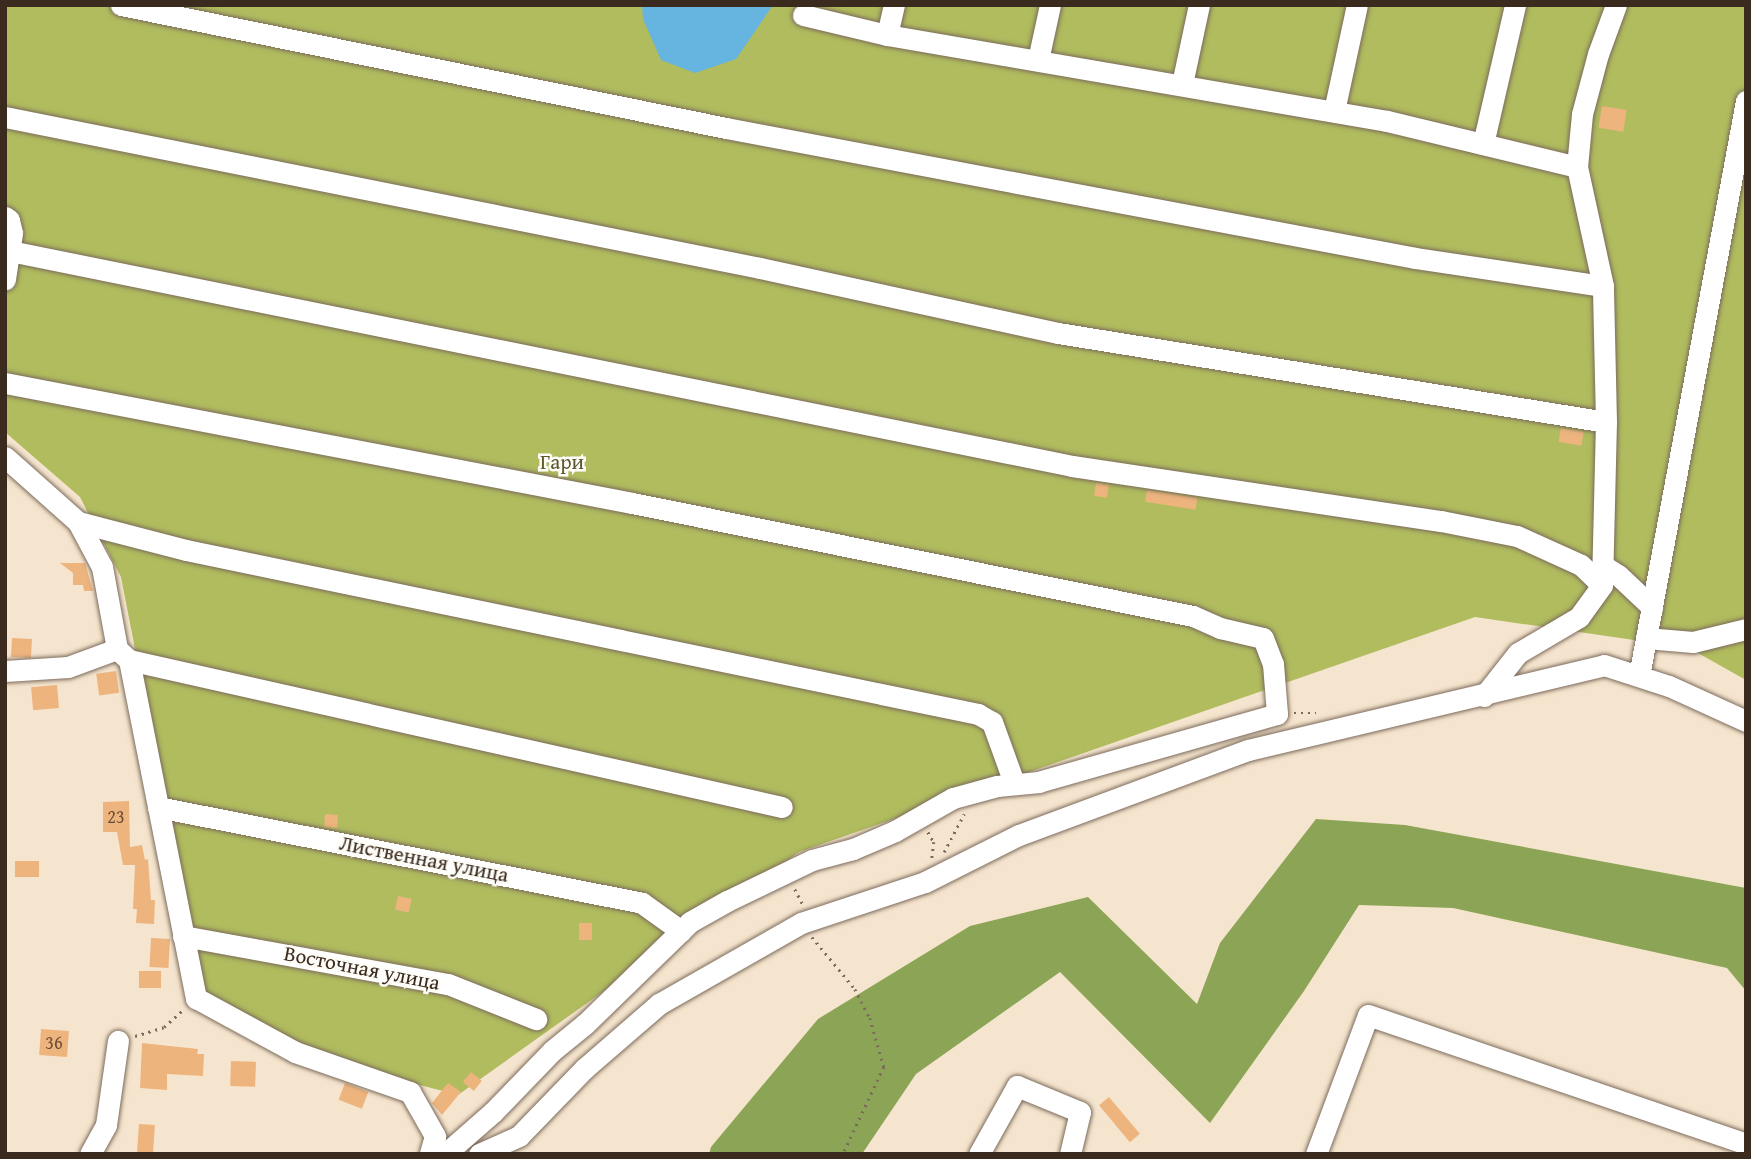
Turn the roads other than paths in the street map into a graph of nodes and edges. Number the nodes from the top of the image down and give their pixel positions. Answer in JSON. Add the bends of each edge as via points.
{"nodes":[{"id":1,"x":121,"y":5,"type":"edge"},
{"id":2,"x":894,"y":5,"type":"edge"},
{"id":3,"x":1050,"y":5,"type":"edge"},
{"id":4,"x":1199,"y":5,"type":"edge"},
{"id":5,"x":1357,"y":5,"type":"edge"},
{"id":6,"x":1515,"y":5,"type":"edge"},
{"id":7,"x":1616,"y":5,"type":"edge"},
{"id":8,"x":803,"y":15,"type":"dead end"},
{"id":9,"x":887,"y":35,"type":"junction"},
{"id":10,"x":1038,"y":60,"type":"junction"},
{"id":11,"x":1182,"y":84,"type":"junction"},
{"id":12,"x":1746,"y":102,"type":"edge"},
{"id":13,"x":1334,"y":111,"type":"junction"},
{"id":14,"x":5,"y":117,"type":"edge"},
{"id":15,"x":1483,"y":144,"type":"junction"},
{"id":16,"x":1577,"y":167,"type":"junction"},
{"id":17,"x":5,"y":217,"type":"edge"},
{"id":18,"x":10,"y":251,"type":"junction"},
{"id":19,"x":5,"y":279,"type":"edge"},
{"id":20,"x":1603,"y":286,"type":"junction"},
{"id":21,"x":5,"y":383,"type":"edge"},
{"id":22,"x":1606,"y":422,"type":"junction"},
{"id":23,"x":5,"y":457,"type":"edge"},
{"id":24,"x":78,"y":522,"type":"junction"},
{"id":25,"x":1602,"y":575,"type":"junction"},
{"id":26,"x":1652,"y":607,"type":"junction"},
{"id":27,"x":1746,"y":629,"type":"edge"},
{"id":28,"x":1646,"y":638,"type":"junction"},
{"id":29,"x":123,"y":654,"type":"junction"},
{"id":30,"x":5,"y":671,"type":"edge"},
{"id":31,"x":1639,"y":676,"type":"junction"},
{"id":32,"x":1484,"y":696,"type":"junction"},
{"id":33,"x":1746,"y":722,"type":"edge"},
{"id":34,"x":1013,"y":780,"type":"dead end"},
{"id":35,"x":158,"y":807,"type":"junction"},
{"id":36,"x":782,"y":807,"type":"dead end"},
{"id":37,"x":681,"y":931,"type":"junction"},
{"id":38,"x":183,"y":936,"type":"junction"},
{"id":39,"x":536,"y":1018,"type":"dead end"},
{"id":40,"x":118,"y":1041,"type":"road end"},
{"id":41,"x":1746,"y":1144,"type":"edge"},
{"id":42,"x":90,"y":1154,"type":"edge"},
{"id":43,"x":429,"y":1154,"type":"edge"},
{"id":44,"x":445,"y":1154,"type":"edge"},
{"id":45,"x":479,"y":1154,"type":"edge"},
{"id":46,"x":979,"y":1154,"type":"edge"},
{"id":47,"x":1070,"y":1154,"type":"edge"},
{"id":48,"x":1316,"y":1154,"type":"edge"}],
"edges":[{"from":1,"to":20,"type":"street","via":[[726,128],[1415,258]]},
{"from":2,"to":9,"type":"street"},
{"from":3,"to":10,"type":"street"},
{"from":4,"to":11,"type":"street"},
{"from":5,"to":13,"type":"street"},
{"from":6,"to":15,"type":"street"},
{"from":7,"to":16,"type":"street","via":[[1583,114]]},
{"from":8,"to":9,"type":"street"},
{"from":9,"to":10,"type":"street"},
{"from":10,"to":11,"type":"street"},
{"from":11,"to":13,"type":"street"},
{"from":12,"to":26,"type":"street"},
{"from":13,"to":15,"type":"street"},
{"from":14,"to":22,"type":"street","via":[[733,262],[1058,333]]},
{"from":15,"to":16,"type":"street"},
{"from":16,"to":20,"type":"street"},
{"from":17,"to":18,"type":"street","via":[[12,233]]},
{"from":18,"to":19,"type":"street"},
{"from":18,"to":25,"type":"street","via":[[1072,466],[1517,536]]},
{"from":20,"to":22,"type":"street"},
{"from":21,"to":37,"type":"street","via":[[1193,616],[1263,638],[1273,664],[1277,714],[1039,782],[997,786],[953,799],[853,849],[812,859],[727,901]]},
{"from":22,"to":25,"type":"street"},
{"from":23,"to":24,"type":"street"},
{"from":24,"to":29,"type":"street","via":[[102,567]]},
{"from":24,"to":34,"type":"street","via":[[186,550],[978,714],[992,722]]},
{"from":25,"to":26,"type":"street","via":[[1618,575]]},
{"from":25,"to":32,"type":"street","via":[[1579,617],[1518,653]]},
{"from":26,"to":28,"type":"street"},
{"from":27,"to":28,"type":"street","via":[[1693,642]]},
{"from":28,"to":31,"type":"street"},
{"from":29,"to":30,"type":"street","via":[[68,667]]},
{"from":29,"to":35,"type":"street"},
{"from":29,"to":36,"type":"street"},
{"from":31,"to":32,"type":"street","via":[[1604,665]]},
{"from":31,"to":33,"type":"street"},
{"from":32,"to":45,"type":"street","via":[[1248,750],[1019,835],[930,880],[806,922],[659,1004],[585,1068],[519,1136]]},
{"from":35,"to":37,"type":"street","name":"Лиственная улица","via":[[642,902]]},
{"from":35,"to":38,"type":"street"},
{"from":37,"to":44,"type":"street"},
{"from":38,"to":39,"type":"street","name":"Восточная улица","via":[[448,984]]},
{"from":38,"to":43,"type":"street","via":[[196,998],[295,1052],[410,1092],[435,1136]]},
{"from":40,"to":42,"type":"street","via":[[106,1125]]},
{"from":41,"to":48,"type":"street","via":[[1368,1015]]},
{"from":46,"to":47,"type":"street","via":[[1017,1086],[1080,1112]]}]}
